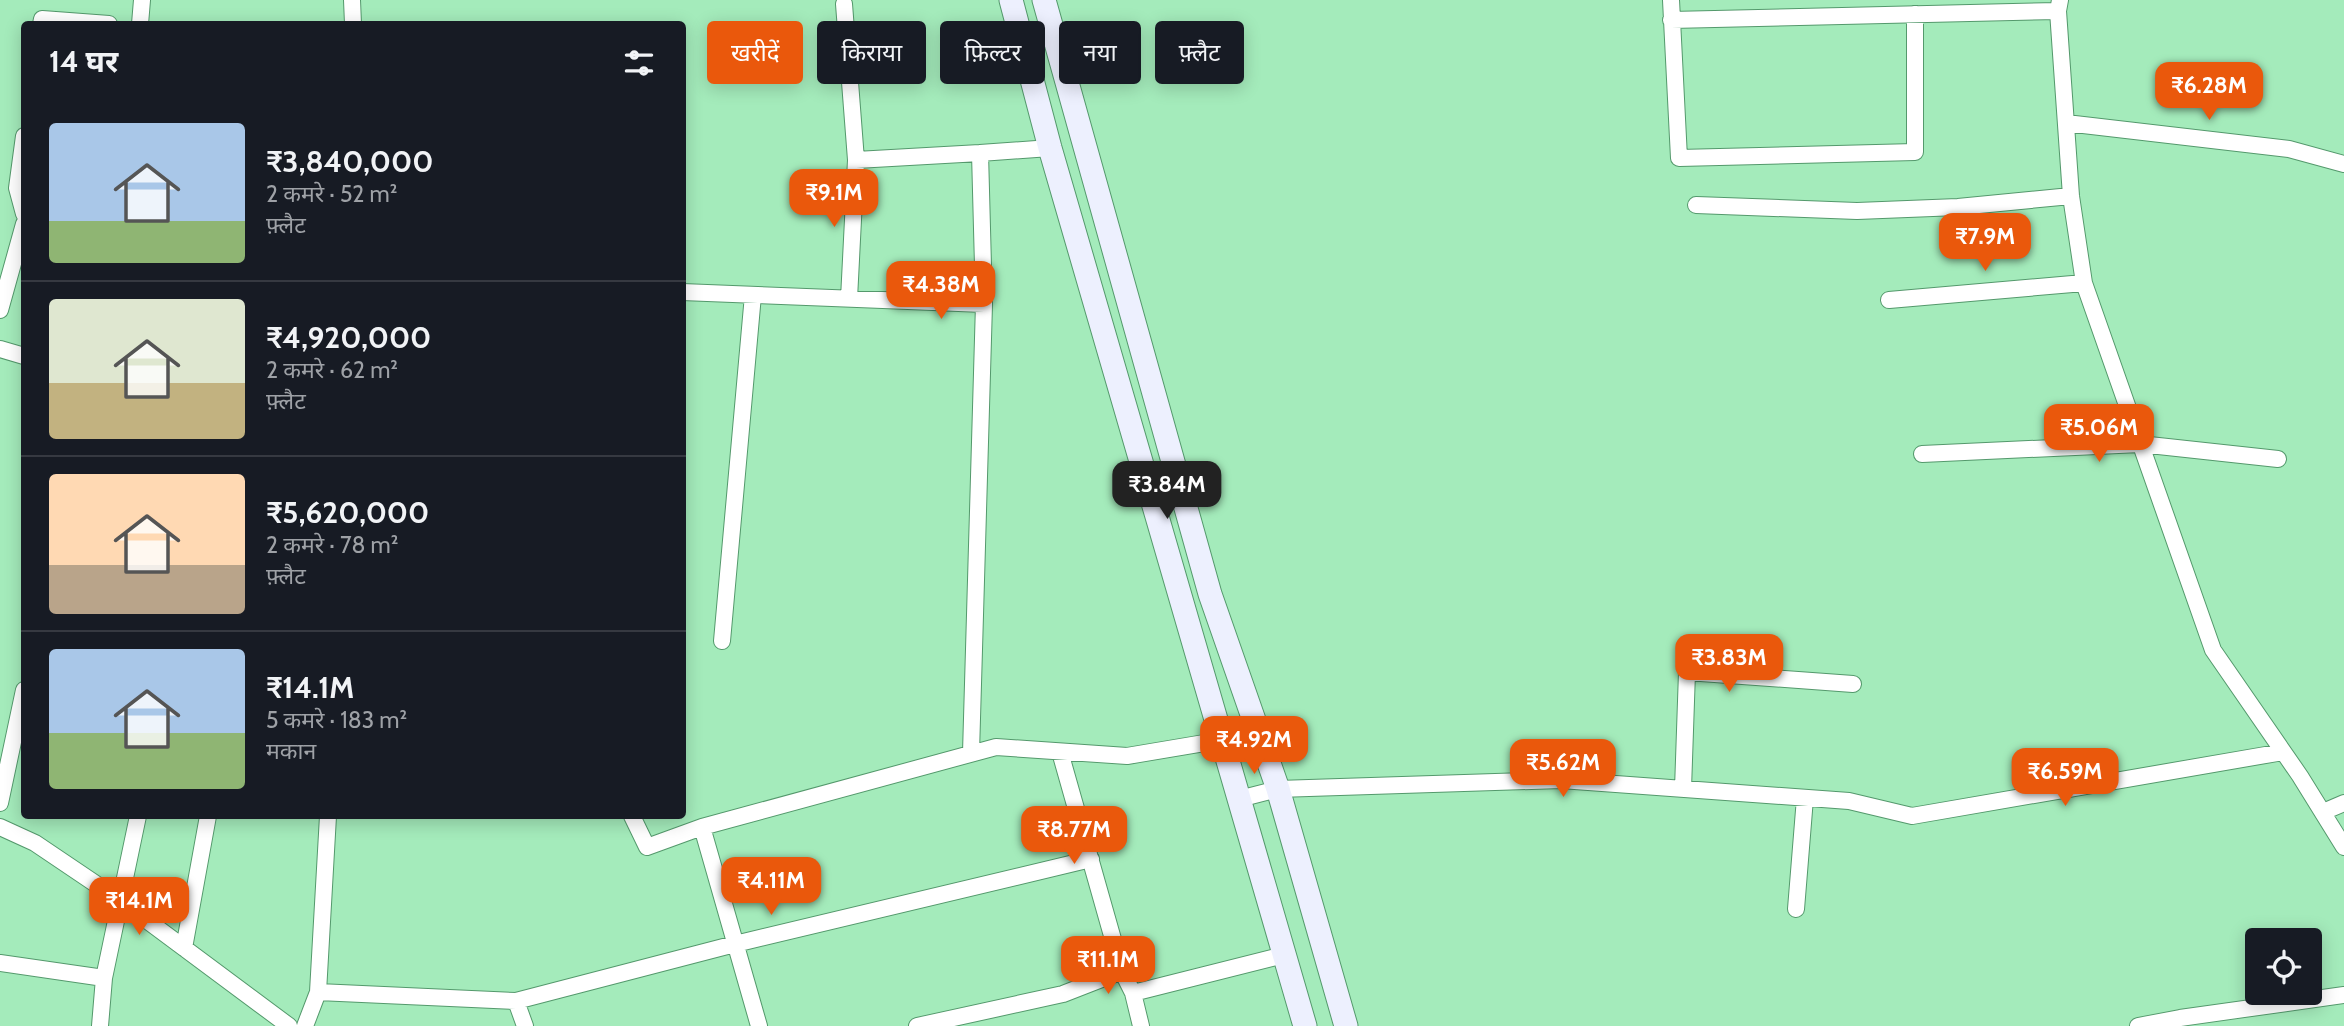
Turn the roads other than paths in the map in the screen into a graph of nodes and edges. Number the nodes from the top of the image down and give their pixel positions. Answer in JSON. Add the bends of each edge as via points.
{"nodes":[{"id":1,"x":142,"y":0,"type":"edge"},
{"id":2,"x":352,"y":0,"type":"edge"},
{"id":3,"x":1011,"y":0,"type":"edge"},
{"id":4,"x":1044,"y":0,"type":"edge"},
{"id":5,"x":1671,"y":0,"type":"edge"},
{"id":6,"x":844,"y":4,"type":"dead end"},
{"id":7,"x":2059,"y":5,"type":"edge"},
{"id":8,"x":1798,"y":8,"type":"edge"},
{"id":9,"x":1915,"y":14,"type":"junction"},
{"id":10,"x":1671,"y":20,"type":"junction"},
{"id":11,"x":42,"y":21,"type":"edge"},
{"id":12,"x":69,"y":21,"type":"edge"},
{"id":13,"x":140,"y":21,"type":"edge"},
{"id":14,"x":353,"y":21,"type":"edge"},
{"id":15,"x":2066,"y":123,"type":"junction"},
{"id":16,"x":1050,"y":148,"type":"junction"},
{"id":17,"x":981,"y":153,"type":"junction"},
{"id":18,"x":21,"y":158,"type":"edge"},
{"id":19,"x":856,"y":160,"type":"junction"},
{"id":20,"x":2344,"y":164,"type":"edge"},
{"id":21,"x":0,"y":184,"type":"edge"},
{"id":22,"x":17,"y":188,"type":"junction"},
{"id":23,"x":2071,"y":196,"type":"junction"},
{"id":24,"x":21,"y":203,"type":"edge"},
{"id":25,"x":1696,"y":205,"type":"dead end"},
{"id":26,"x":21,"y":235,"type":"edge"},
{"id":27,"x":2084,"y":283,"type":"junction"},
{"id":28,"x":686,"y":292,"type":"edge"},
{"id":29,"x":752,"y":295,"type":"junction"},
{"id":30,"x":849,"y":299,"type":"junction"},
{"id":31,"x":1889,"y":300,"type":"dead end"},
{"id":32,"x":984,"y":304,"type":"junction"},
{"id":33,"x":0,"y":310,"type":"edge"},
{"id":34,"x":0,"y":349,"type":"edge"},
{"id":35,"x":21,"y":355,"type":"edge"},
{"id":36,"x":2140,"y":444,"type":"junction"},
{"id":37,"x":1922,"y":454,"type":"dead end"},
{"id":38,"x":2278,"y":459,"type":"dead end"},
{"id":39,"x":722,"y":641,"type":"dead end"},
{"id":40,"x":1853,"y":684,"type":"dead end"},
{"id":41,"x":21,"y":704,"type":"edge"},
{"id":42,"x":1222,"y":740,"type":"junction"},
{"id":43,"x":1060,"y":751,"type":"junction"},
{"id":44,"x":2283,"y":752,"type":"junction"},
{"id":45,"x":971,"y":753,"type":"junction"},
{"id":46,"x":1278,"y":789,"type":"junction"},
{"id":47,"x":1683,"y":789,"type":"junction"},
{"id":48,"x":1805,"y":798,"type":"junction"},
{"id":49,"x":1240,"y":799,"type":"junction"},
{"id":50,"x":0,"y":803,"type":"edge"},
{"id":51,"x":2344,"y":803,"type":"edge"},
{"id":52,"x":2323,"y":812,"type":"junction"},
{"id":53,"x":137,"y":819,"type":"edge"},
{"id":54,"x":207,"y":819,"type":"edge"},
{"id":55,"x":328,"y":819,"type":"edge"},
{"id":56,"x":633,"y":819,"type":"edge"},
{"id":57,"x":0,"y":827,"type":"edge"},
{"id":58,"x":702,"y":827,"type":"junction"},
{"id":59,"x":2344,"y":847,"type":"edge"},
{"id":60,"x":1090,"y":859,"type":"junction"},
{"id":61,"x":121,"y":901,"type":"junction"},
{"id":62,"x":1796,"y":909,"type":"dead end"},
{"id":63,"x":736,"y":944,"type":"junction"},
{"id":64,"x":184,"y":948,"type":"junction"},
{"id":65,"x":1284,"y":955,"type":"junction"},
{"id":66,"x":0,"y":963,"type":"edge"},
{"id":67,"x":1122,"y":971,"type":"junction"},
{"id":68,"x":104,"y":978,"type":"junction"},
{"id":69,"x":318,"y":992,"type":"junction"},
{"id":70,"x":1133,"y":993,"type":"junction"},
{"id":71,"x":2344,"y":995,"type":"edge"},
{"id":72,"x":516,"y":1001,"type":"junction"},
{"id":73,"x":100,"y":1026,"type":"edge"},
{"id":74,"x":289,"y":1026,"type":"edge"},
{"id":75,"x":305,"y":1026,"type":"edge"},
{"id":76,"x":525,"y":1026,"type":"edge"},
{"id":77,"x":759,"y":1026,"type":"edge"},
{"id":78,"x":917,"y":1026,"type":"edge"},
{"id":79,"x":1141,"y":1026,"type":"edge"},
{"id":80,"x":1304,"y":1026,"type":"edge"},
{"id":81,"x":1346,"y":1026,"type":"edge"},
{"id":82,"x":2138,"y":1026,"type":"edge"}],
"edges":[{"from":1,"to":13,"type":"street"},
{"from":2,"to":14,"type":"street"},
{"from":3,"to":16,"type":"street"},
{"from":4,"to":46,"type":"street","via":[[1210,594]]},
{"from":5,"to":10,"type":"street"},
{"from":6,"to":19,"type":"street"},
{"from":7,"to":9,"type":"street"},
{"from":7,"to":15,"type":"street"},
{"from":8,"to":9,"type":"street"},
{"from":8,"to":10,"type":"street"},
{"from":9,"to":10,"type":"street","via":[[1914,152],[1679,158]]},
{"from":11,"to":12,"type":"street"},
{"from":15,"to":20,"type":"street","via":[[2289,149]]},
{"from":15,"to":23,"type":"street"},
{"from":16,"to":17,"type":"street"},
{"from":16,"to":42,"type":"street"},
{"from":17,"to":19,"type":"street"},
{"from":17,"to":32,"type":"street"},
{"from":18,"to":22,"type":"street"},
{"from":19,"to":30,"type":"street"},
{"from":21,"to":22,"type":"street"},
{"from":22,"to":24,"type":"street"},
{"from":23,"to":25,"type":"street","via":[[1857,211]]},
{"from":23,"to":27,"type":"street"},
{"from":26,"to":33,"type":"street"},
{"from":27,"to":31,"type":"street"},
{"from":27,"to":36,"type":"street"},
{"from":28,"to":29,"type":"street"},
{"from":29,"to":30,"type":"street"},
{"from":29,"to":39,"type":"street"},
{"from":30,"to":32,"type":"street"},
{"from":32,"to":45,"type":"street"},
{"from":34,"to":35,"type":"street"},
{"from":36,"to":37,"type":"street"},
{"from":36,"to":38,"type":"street"},
{"from":36,"to":44,"type":"street","via":[[2213,650]]},
{"from":40,"to":47,"type":"street","via":[[1687,672]]},
{"from":41,"to":50,"type":"street"},
{"from":42,"to":43,"type":"street","via":[[1127,757]]},
{"from":42,"to":49,"type":"street"},
{"from":43,"to":45,"type":"street","via":[[996,747]]},
{"from":43,"to":60,"type":"street"},
{"from":44,"to":48,"type":"street","via":[[1912,816]]},
{"from":44,"to":52,"type":"street"},
{"from":45,"to":58,"type":"street"},
{"from":46,"to":47,"type":"street","via":[[1561,780]]},
{"from":46,"to":49,"type":"street"},
{"from":46,"to":81,"type":"street"},
{"from":47,"to":48,"type":"street"},
{"from":48,"to":62,"type":"street"},
{"from":49,"to":65,"type":"street"},
{"from":51,"to":52,"type":"street"},
{"from":52,"to":59,"type":"street"},
{"from":53,"to":61,"type":"street"},
{"from":54,"to":64,"type":"street"},
{"from":55,"to":69,"type":"street"},
{"from":56,"to":58,"type":"street","via":[[647,847]]},
{"from":57,"to":61,"type":"street","via":[[35,843]]},
{"from":58,"to":63,"type":"street"},
{"from":60,"to":63,"type":"street"},
{"from":60,"to":67,"type":"street"},
{"from":61,"to":64,"type":"street"},
{"from":61,"to":68,"type":"street"},
{"from":63,"to":72,"type":"street"},
{"from":63,"to":77,"type":"street"},
{"from":64,"to":74,"type":"street"},
{"from":65,"to":70,"type":"street"},
{"from":65,"to":80,"type":"street"},
{"from":66,"to":68,"type":"street"},
{"from":67,"to":70,"type":"street"},
{"from":67,"to":78,"type":"street","via":[[1063,994]]},
{"from":68,"to":73,"type":"street"},
{"from":69,"to":72,"type":"street"},
{"from":69,"to":75,"type":"street"},
{"from":70,"to":79,"type":"street"},
{"from":71,"to":82,"type":"street"},
{"from":72,"to":76,"type":"street"}]}
